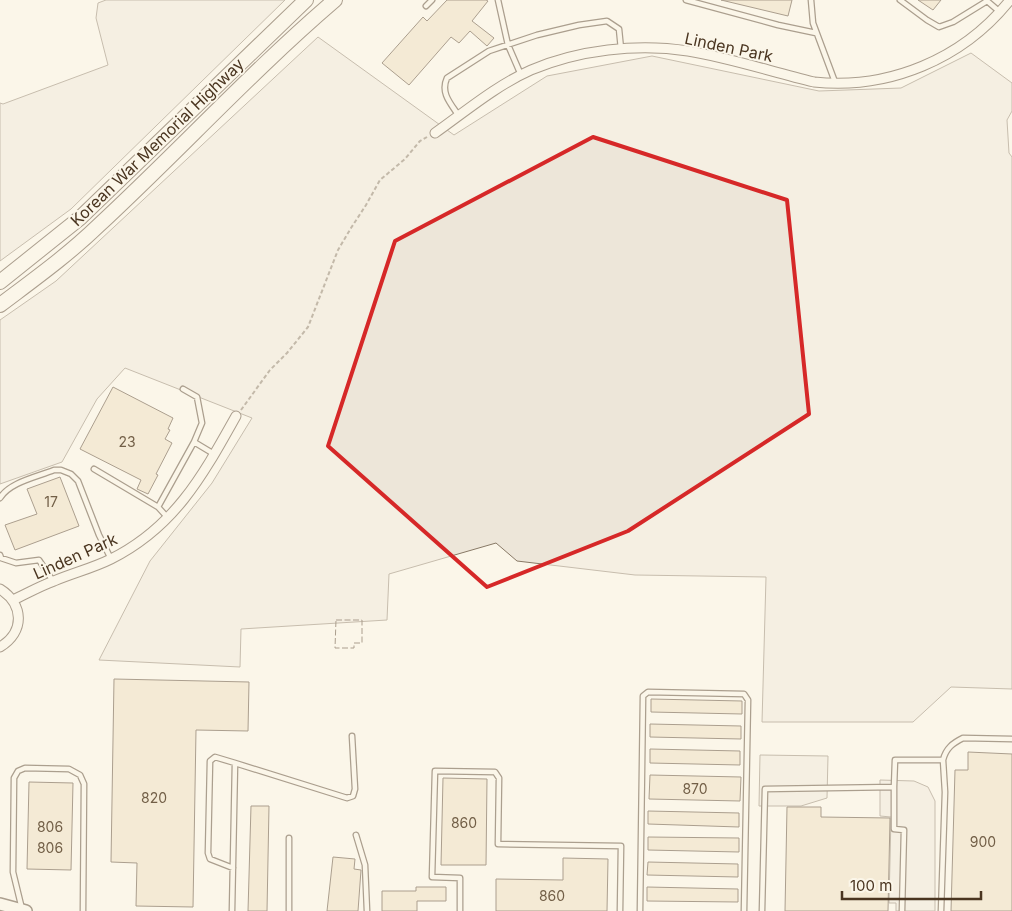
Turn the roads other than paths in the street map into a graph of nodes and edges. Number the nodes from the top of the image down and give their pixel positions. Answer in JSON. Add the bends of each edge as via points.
{"nodes":[{"id":1,"x":306,"y":0,"type":"edge"},
{"id":2,"x":335,"y":0,"type":"edge"},
{"id":3,"x":432,"y":0,"type":"edge"},
{"id":4,"x":498,"y":0,"type":"edge"},
{"id":5,"x":686,"y":0,"type":"edge"},
{"id":6,"x":811,"y":0,"type":"edge"},
{"id":7,"x":900,"y":0,"type":"edge"},
{"id":8,"x":1010,"y":0,"type":"edge"},
{"id":9,"x":986,"y":1,"type":"edge"},
{"id":10,"x":426,"y":6,"type":"dead end"},
{"id":11,"x":1000,"y":12,"type":"junction"},
{"id":12,"x":816,"y":32,"type":"junction"},
{"id":13,"x":508,"y":45,"type":"junction"},
{"id":14,"x":622,"y":49,"type":"junction"},
{"id":15,"x":522,"y":76,"type":"junction"},
{"id":16,"x":836,"y":84,"type":"junction"},
{"id":17,"x":459,"y":116,"type":"junction"},
{"id":18,"x":436,"y":133,"type":"road end"},
{"id":19,"x":0,"y":282,"type":"edge"},
{"id":20,"x":0,"y":305,"type":"edge"},
{"id":21,"x":183,"y":388,"type":"dead end"},
{"id":22,"x":236,"y":416,"type":"road end"},
{"id":23,"x":194,"y":442,"type":"junction"},
{"id":24,"x":215,"y":454,"type":"junction"},
{"id":25,"x":94,"y":469,"type":"dead end"},
{"id":26,"x":0,"y":498,"type":"edge"},
{"id":27,"x":158,"y":507,"type":"junction"},
{"id":28,"x":169,"y":518,"type":"junction"},
{"id":29,"x":0,"y":555,"type":"edge"},
{"id":30,"x":111,"y":559,"type":"junction"},
{"id":31,"x":53,"y":581,"type":"junction"},
{"id":32,"x":0,"y":589,"type":"edge"},
{"id":33,"x":13,"y":600,"type":"junction"},
{"id":34,"x":0,"y":647,"type":"edge"},
{"id":35,"x":352,"y":736,"type":"dead end"},
{"id":36,"x":1012,"y":739,"type":"edge"},
{"id":37,"x":943,"y":760,"type":"junction"},
{"id":38,"x":235,"y":763,"type":"junction"},
{"id":39,"x":894,"y":787,"type":"junction"},
{"id":40,"x":356,"y":835,"type":"dead end"},
{"id":41,"x":289,"y":838,"type":"dead end"},
{"id":42,"x":233,"y":868,"type":"junction"},
{"id":43,"x":0,"y":904,"type":"edge"},
{"id":44,"x":24,"y":910,"type":"edge"},
{"id":45,"x":83,"y":911,"type":"edge"},
{"id":46,"x":232,"y":911,"type":"edge"},
{"id":47,"x":289,"y":911,"type":"edge"},
{"id":48,"x":367,"y":911,"type":"edge"},
{"id":49,"x":460,"y":911,"type":"edge"},
{"id":50,"x":620,"y":911,"type":"edge"},
{"id":51,"x":640,"y":911,"type":"edge"},
{"id":52,"x":744,"y":911,"type":"edge"},
{"id":53,"x":762,"y":911,"type":"edge"},
{"id":54,"x":902,"y":911,"type":"edge"},
{"id":55,"x":941,"y":911,"type":"edge"}],
"edges":[{"from":1,"to":19,"type":"main road","name":"Korean War Memorial Highway","via":[[80,218]]},
{"from":2,"to":20,"type":"main road","name":"Korean War Memorial Highway","via":[[270,58],[97,228]]},
{"from":3,"to":10,"type":"lane"},
{"from":4,"to":13,"type":"lane"},
{"from":5,"to":12,"type":"lane"},
{"from":6,"to":12,"type":"lane"},
{"from":7,"to":9,"type":"lane","via":[[939,26],[953,22]]},
{"from":8,"to":11,"type":"street","name":"Linden Park"},
{"from":9,"to":11,"type":"lane"},
{"from":11,"to":16,"type":"street","name":"Linden Park","via":[[966,43],[932,63],[901,75],[863,83]]},
{"from":12,"to":16,"type":"lane"},
{"from":13,"to":14,"type":"lane","via":[[545,33],[607,21],[619,29]]},
{"from":13,"to":15,"type":"lane"},
{"from":13,"to":17,"type":"lane","via":[[489,51],[446,78],[444,92]]},
{"from":14,"to":15,"type":"street","name":"Linden Park","via":[[571,58],[530,70]]},
{"from":14,"to":16,"type":"street","name":"Linden Park","via":[[686,51],[814,82]]},
{"from":15,"to":17,"type":"street","name":"Linden Park"},
{"from":17,"to":18,"type":"street","name":"Linden Park"},
{"from":21,"to":23,"type":"lane","via":[[198,398],[202,423]]},
{"from":22,"to":24,"type":"street","name":"Linden Park"},
{"from":23,"to":24,"type":"lane"},
{"from":23,"to":27,"type":"lane"},
{"from":24,"to":28,"type":"street","name":"Linden Park"},
{"from":25,"to":27,"type":"lane"},
{"from":26,"to":30,"type":"lane","via":[[15,485],[54,470],[71,474],[78,481]]},
{"from":27,"to":28,"type":"lane"},
{"from":28,"to":30,"type":"street","name":"Linden Park","via":[[140,542]]},
{"from":29,"to":31,"type":"lane","via":[[16,563],[39,560]]},
{"from":30,"to":31,"type":"street","name":"Linden Park"},
{"from":31,"to":33,"type":"street","name":"Linden Park"},
{"from":32,"to":33,"type":"street"},
{"from":33,"to":34,"type":"street","via":[[18,625],[14,635]]},
{"from":35,"to":38,"type":"lane","via":[[355,789],[353,796],[347,798]]},
{"from":36,"to":37,"type":"lane","via":[[963,738],[945,750]]},
{"from":37,"to":39,"type":"lane","via":[[895,760]]},
{"from":37,"to":55,"type":"lane"},
{"from":38,"to":42,"type":"lane"},
{"from":38,"to":42,"type":"lane","via":[[215,757],[210,760],[208,853],[210,860]]},
{"from":39,"to":53,"type":"lane","via":[[765,789]]},
{"from":39,"to":54,"type":"lane","via":[[894,829],[904,830]]},
{"from":40,"to":48,"type":"lane","via":[[365,865]]},
{"from":41,"to":47,"type":"lane"},
{"from":42,"to":46,"type":"lane"},
{"from":43,"to":44,"type":"main road"},
{"from":44,"to":45,"type":"lane","via":[[13,872],[14,778],[25,768],[69,769],[80,775],[84,784]]},
{"from":49,"to":50,"type":"lane","via":[[460,878],[432,877],[435,771],[495,772],[499,778],[498,844],[621,846]]},
{"from":51,"to":52,"type":"lane","via":[[643,696],[648,692],[747,696]]}]}
